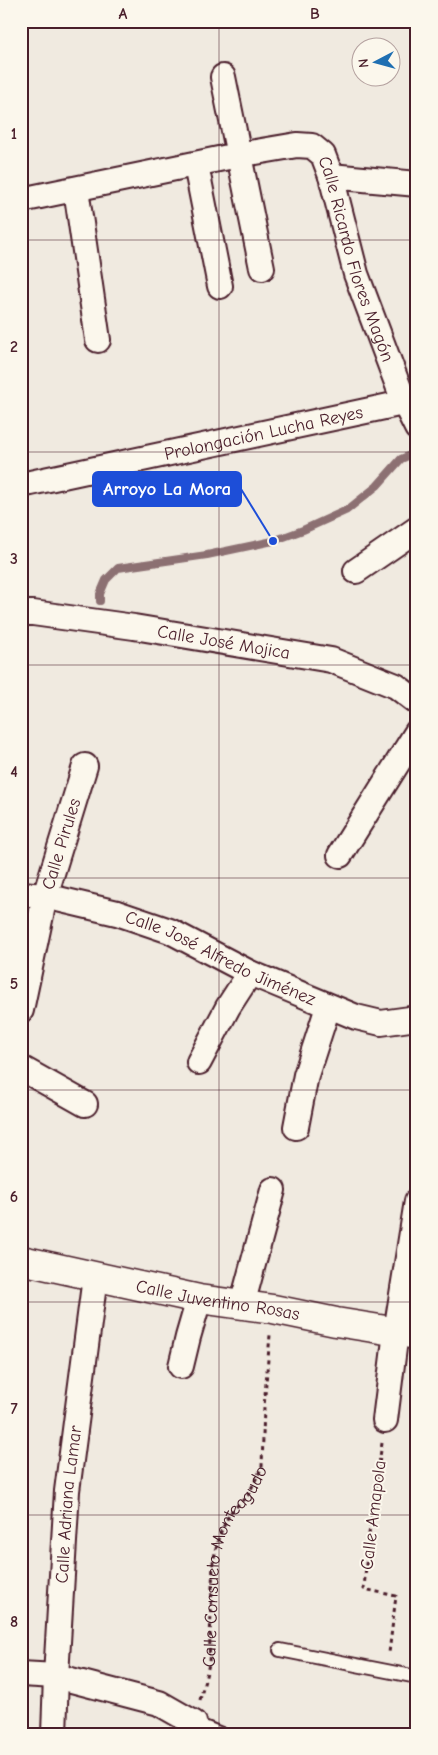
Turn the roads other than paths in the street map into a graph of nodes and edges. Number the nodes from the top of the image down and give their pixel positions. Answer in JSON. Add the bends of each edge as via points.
{"nodes":[{"id":1,"x":223,"y":77,"type":"dead end"},
{"id":2,"x":238,"y":155,"type":"junction"},
{"id":3,"x":196,"y":165,"type":"junction"},
{"id":4,"x":331,"y":176,"type":"junction"},
{"id":5,"x":417,"y":184,"type":"edge"},
{"id":6,"x":76,"y":189,"type":"junction"},
{"id":7,"x":21,"y":200,"type":"edge"},
{"id":8,"x":262,"y":268,"type":"dead end"},
{"id":9,"x":220,"y":286,"type":"dead end"},
{"id":10,"x":98,"y":340,"type":"dead end"},
{"id":11,"x":411,"y":402,"type":"edge"},
{"id":12,"x":417,"y":428,"type":"edge"},
{"id":13,"x":21,"y":485,"type":"edge"},
{"id":14,"x":417,"y":529,"type":"edge"},
{"id":15,"x":356,"y":571,"type":"dead end"},
{"id":16,"x":21,"y":612,"type":"edge"},
{"id":17,"x":417,"y":702,"type":"edge"},
{"id":18,"x":417,"y":732,"type":"edge"},
{"id":19,"x":85,"y":766,"type":"dead end"},
{"id":20,"x":340,"y":855,"type":"dead end"},
{"id":21,"x":21,"y":894,"type":"edge"},
{"id":22,"x":45,"y":896,"type":"junction"},
{"id":23,"x":250,"y":973,"type":"junction"},
{"id":24,"x":328,"y":1007,"type":"junction"},
{"id":25,"x":21,"y":1010,"type":"edge"},
{"id":26,"x":417,"y":1018,"type":"edge"},
{"id":27,"x":199,"y":1062,"type":"dead end"},
{"id":28,"x":21,"y":1068,"type":"edge"},
{"id":29,"x":85,"y":1104,"type":"dead end"},
{"id":30,"x":296,"y":1127,"type":"dead end"},
{"id":31,"x":273,"y":1190,"type":"dead end"},
{"id":32,"x":417,"y":1200,"type":"edge"},
{"id":33,"x":21,"y":1260,"type":"edge"},
{"id":34,"x":95,"y":1277,"type":"junction"},
{"id":35,"x":199,"y":1299,"type":"junction"},
{"id":36,"x":242,"y":1305,"type":"junction"},
{"id":37,"x":406,"y":1334,"type":"edge"},
{"id":38,"x":181,"y":1366,"type":"dead end"},
{"id":39,"x":385,"y":1420,"type":"road end"},
{"id":40,"x":280,"y":1650,"type":"dead end"},
{"id":41,"x":21,"y":1674,"type":"edge"},
{"id":42,"x":56,"y":1676,"type":"junction"},
{"id":43,"x":417,"y":1677,"type":"edge"},
{"id":44,"x":193,"y":1728,"type":"edge"},
{"id":45,"x":54,"y":1734,"type":"edge"},
{"id":46,"x":221,"y":1734,"type":"edge"}],
"edges":[{"from":1,"to":2,"type":"street"},
{"from":2,"to":3,"type":"street","name":"Calle Ricardo Flores Magón"},
{"from":2,"to":4,"type":"street","name":"Calle Ricardo Flores Magón","via":[[297,145],[312,146],[323,154]]},
{"from":2,"to":8,"type":"street"},
{"from":3,"to":6,"type":"street","name":"Calle Ricardo Flores Magón"},
{"from":3,"to":9,"type":"street"},
{"from":4,"to":5,"type":"street"},
{"from":4,"to":11,"type":"street","name":"Calle Ricardo Flores Magón","via":[[356,274]]},
{"from":6,"to":7,"type":"street","name":"Calle Ricardo Flores Magón"},
{"from":6,"to":10,"type":"street"},
{"from":11,"to":12,"type":"street","name":"Calle Ricardo Flores Magón"},
{"from":11,"to":13,"type":"street","name":"Prolongación Lucha Reyes"},
{"from":14,"to":15,"type":"street"},
{"from":16,"to":17,"type":"street","name":"Calle José Mojica","via":[[331,660],[396,686]]},
{"from":18,"to":20,"type":"street"},
{"from":19,"to":22,"type":"street","name":"Calle Pirules"},
{"from":21,"to":22,"type":"street","name":"Calle José Alfredo Jiménez"},
{"from":22,"to":23,"type":"street","name":"Calle José Alfredo Jiménez","via":[[117,913],[170,931]]},
{"from":22,"to":25,"type":"street","name":"Calle Pirules"},
{"from":23,"to":24,"type":"street","name":"Calle José Alfredo Jiménez"},
{"from":23,"to":27,"type":"street"},
{"from":24,"to":26,"type":"street","name":"Calle José Alfredo Jiménez","via":[[381,1023]]},
{"from":24,"to":30,"type":"street","via":[[306,1075]]},
{"from":28,"to":29,"type":"street"},
{"from":31,"to":36,"type":"street"},
{"from":32,"to":37,"type":"street"},
{"from":33,"to":34,"type":"street","name":"Calle Juventino Rosas"},
{"from":34,"to":35,"type":"street","name":"Calle Juventino Rosas"},
{"from":34,"to":42,"type":"street","name":"Calle Adriana Lamar","via":[[67,1491]]},
{"from":35,"to":36,"type":"street","name":"Calle Juventino Rosas"},
{"from":35,"to":38,"type":"street"},
{"from":36,"to":37,"type":"street","name":"Calle Juventino Rosas"},
{"from":37,"to":39,"type":"street"},
{"from":40,"to":43,"type":"lane"},
{"from":41,"to":42,"type":"street"},
{"from":42,"to":44,"type":"street","via":[[159,1703]]},
{"from":42,"to":45,"type":"street","name":"Calle Adriana Lamar"},
{"from":44,"to":46,"type":"lane"}]}
